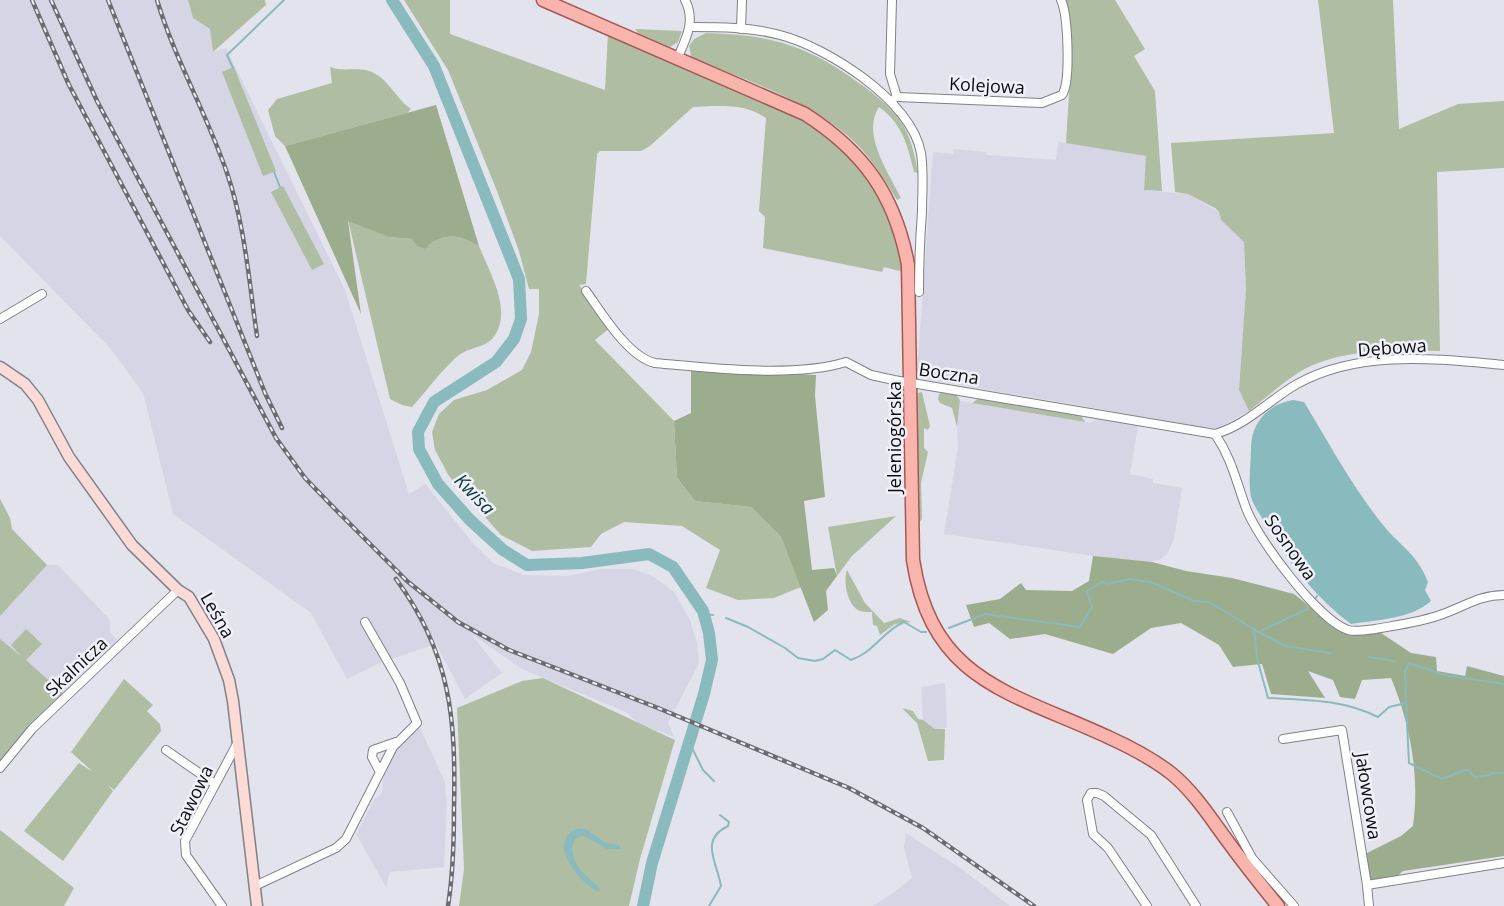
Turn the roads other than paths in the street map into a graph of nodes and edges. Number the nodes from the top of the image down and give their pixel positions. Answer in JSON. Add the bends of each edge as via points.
{"nodes":[{"id":1,"x":543,"y":0,"type":"edge"},
{"id":2,"x":685,"y":0,"type":"edge"},
{"id":3,"x":742,"y":0,"type":"edge"},
{"id":4,"x":892,"y":0,"type":"edge"},
{"id":5,"x":1060,"y":0,"type":"edge"},
{"id":6,"x":690,"y":27,"type":"junction"},
{"id":7,"x":741,"y":29,"type":"junction"},
{"id":8,"x":677,"y":58,"type":"junction"},
{"id":9,"x":894,"y":100,"type":"junction"},
{"id":10,"x":586,"y":291,"type":"dead end"},
{"id":11,"x":919,"y":292,"type":"dead end"},
{"id":12,"x":42,"y":294,"type":"dead end"},
{"id":13,"x":0,"y":319,"type":"edge"},
{"id":14,"x":1504,"y":365,"type":"edge"},
{"id":15,"x":0,"y":367,"type":"edge"},
{"id":16,"x":911,"y":384,"type":"junction"},
{"id":17,"x":1215,"y":434,"type":"junction"},
{"id":18,"x":178,"y":590,"type":"junction"},
{"id":19,"x":1504,"y":595,"type":"edge"},
{"id":20,"x":365,"y":622,"type":"dead end"},
{"id":21,"x":1283,"y":739,"type":"dead end"},
{"id":22,"x":238,"y":742,"type":"junction"},
{"id":23,"x":399,"y":742,"type":"junction"},
{"id":24,"x":166,"y":750,"type":"dead end"},
{"id":25,"x":0,"y":768,"type":"edge"},
{"id":26,"x":380,"y":772,"type":"junction"},
{"id":27,"x":215,"y":784,"type":"junction"},
{"id":28,"x":1227,"y":812,"type":"dead end"},
{"id":29,"x":1504,"y":863,"type":"edge"},
{"id":30,"x":1367,"y":885,"type":"junction"},
{"id":31,"x":255,"y":886,"type":"junction"},
{"id":32,"x":222,"y":906,"type":"edge"},
{"id":33,"x":257,"y":906,"type":"edge"},
{"id":34,"x":1147,"y":906,"type":"edge"},
{"id":35,"x":1196,"y":906,"type":"edge"},
{"id":36,"x":1278,"y":906,"type":"edge"},
{"id":37,"x":1294,"y":906,"type":"edge"},
{"id":38,"x":1369,"y":906,"type":"edge"}],
"edges":[{"from":1,"to":8,"type":"main road","name":"Jeleniogórska"},
{"from":2,"to":6,"type":"street"},
{"from":3,"to":7,"type":"street"},
{"from":4,"to":9,"type":"street"},
{"from":5,"to":9,"type":"street","name":"Kolejowa","via":[[1066,30],[1062,95],[1042,103]]},
{"from":6,"to":7,"type":"street"},
{"from":6,"to":8,"type":"street"},
{"from":7,"to":9,"type":"street","via":[[776,34],[812,47]]},
{"from":8,"to":16,"type":"main road","name":"Jeleniogórska","via":[[805,114],[848,145],[871,173],[891,205],[904,244]]},
{"from":9,"to":11,"type":"street","via":[[921,153]]},
{"from":10,"to":16,"type":"street","name":"Boczna","via":[[629,346],[649,362],[798,370],[846,362],[871,375]]},
{"from":12,"to":13,"type":"street"},
{"from":14,"to":17,"type":"street","name":"Dębowa","via":[[1394,360],[1348,366],[1300,383],[1230,430]]},
{"from":15,"to":18,"type":"main road","name":"Leśna","via":[[25,384],[38,400],[69,457],[116,524]]},
{"from":16,"to":17,"type":"street","name":"Boczna"},
{"from":16,"to":36,"type":"main road","name":"Jeleniogórska","via":[[914,560],[927,614],[947,647],[982,679],[1125,745],[1172,775],[1194,795]]},
{"from":17,"to":19,"type":"street","name":"Sosnowa","via":[[1232,465],[1246,510],[1284,571],[1338,625],[1351,631],[1405,623],[1440,615],[1474,599]]},
{"from":18,"to":22,"type":"main road","name":"Leśna","via":[[201,614],[222,658]]},
{"from":18,"to":25,"type":"street","name":"Skalnicza","via":[[32,729]]},
{"from":20,"to":23,"type":"street","via":[[417,723]]},
{"from":21,"to":30,"type":"street","name":"Jałowcowa","via":[[1342,730]]},
{"from":22,"to":27,"type":"street","name":"Stawowa"},
{"from":22,"to":31,"type":"main road","name":"Leśna"},
{"from":23,"to":26,"type":"street"},
{"from":23,"to":26,"type":"street","via":[[373,750]]},
{"from":24,"to":27,"type":"street"},
{"from":26,"to":31,"type":"street","via":[[346,839]]},
{"from":27,"to":32,"type":"street","name":"Stawowa","via":[[189,831],[184,851]]},
{"from":28,"to":37,"type":"street","via":[[1252,858]]},
{"from":29,"to":30,"type":"street"},
{"from":30,"to":38,"type":"street","name":"Jałowcowa"},
{"from":31,"to":33,"type":"main road","name":"Leśna"},
{"from":34,"to":35,"type":"street","via":[[1108,848],[1093,834],[1087,800],[1091,793],[1104,796],[1151,835]]}]}
